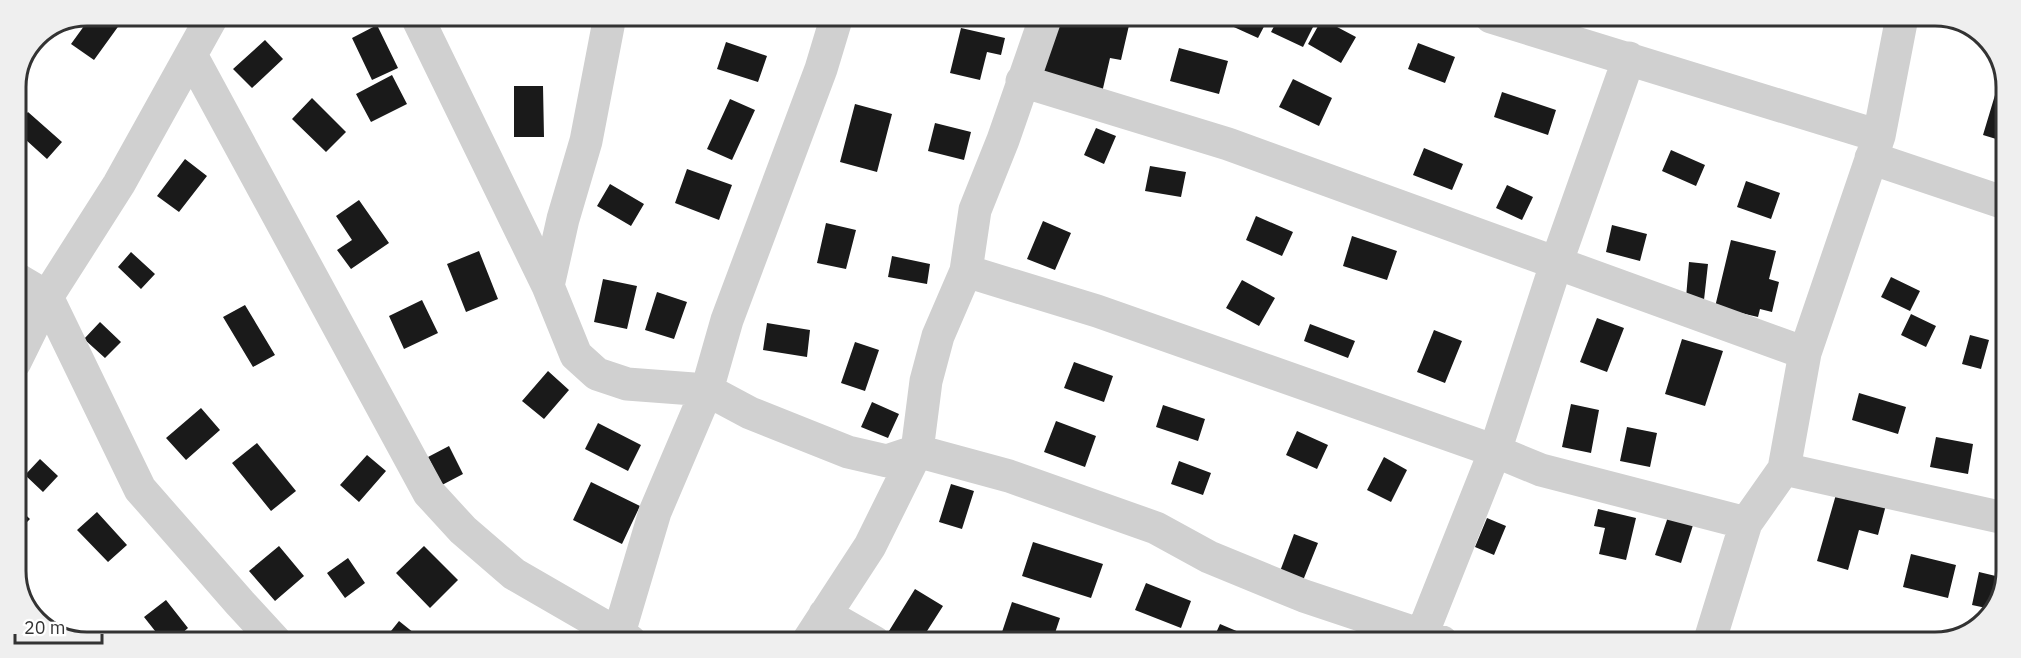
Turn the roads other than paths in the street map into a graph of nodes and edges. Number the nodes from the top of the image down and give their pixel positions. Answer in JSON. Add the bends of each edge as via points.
{"nodes":[{"id":1,"x":207,"y":26,"type":"edge"},
{"id":2,"x":421,"y":26,"type":"edge"},
{"id":3,"x":608,"y":26,"type":"edge"},
{"id":4,"x":834,"y":26,"type":"edge"},
{"id":5,"x":1042,"y":26,"type":"edge"},
{"id":6,"x":1526,"y":26,"type":"edge"},
{"id":7,"x":1900,"y":26,"type":"edge"},
{"id":8,"x":191,"y":55,"type":"junction"},
{"id":9,"x":1629,"y":58,"type":"junction"},
{"id":10,"x":1022,"y":81,"type":"junction"},
{"id":11,"x":1875,"y":147,"type":"junction"},
{"id":12,"x":1995,"y":199,"type":"edge"},
{"id":13,"x":1556,"y":264,"type":"junction"},
{"id":14,"x":966,"y":271,"type":"junction"},
{"id":15,"x":26,"y":285,"type":"edge"},
{"id":16,"x":549,"y":285,"type":"junction"},
{"id":17,"x":47,"y":297,"type":"junction"},
{"id":18,"x":26,"y":340,"type":"edge"},
{"id":19,"x":1805,"y":353,"type":"junction"},
{"id":20,"x":707,"y":390,"type":"junction"},
{"id":21,"x":917,"y":451,"type":"junction"},
{"id":22,"x":1495,"y":451,"type":"junction"},
{"id":23,"x":1784,"y":469,"type":"junction"},
{"id":24,"x":1996,"y":516,"type":"edge"},
{"id":25,"x":1746,"y":523,"type":"junction"},
{"id":26,"x":825,"y":614,"type":"junction"},
{"id":27,"x":268,"y":633,"type":"edge"},
{"id":28,"x":618,"y":633,"type":"edge"},
{"id":29,"x":626,"y":633,"type":"edge"},
{"id":30,"x":813,"y":633,"type":"edge"},
{"id":31,"x":858,"y":633,"type":"edge"},
{"id":32,"x":1407,"y":633,"type":"edge"},
{"id":33,"x":1430,"y":633,"type":"edge"},
{"id":34,"x":1711,"y":633,"type":"edge"}],
"edges":[{"from":1,"to":8,"type":"street"},
{"from":2,"to":16,"type":"street"},
{"from":3,"to":16,"type":"street","via":[[586,141],[562,219]]},
{"from":4,"to":20,"type":"street","via":[[727,320]]},
{"from":5,"to":10,"type":"street"},
{"from":6,"to":9,"type":"street"},
{"from":7,"to":11,"type":"street"},
{"from":8,"to":17,"type":"street","via":[[118,184]]},
{"from":8,"to":28,"type":"street","via":[[429,493],[463,530],[514,574]]},
{"from":9,"to":11,"type":"street"},
{"from":9,"to":13,"type":"street"},
{"from":10,"to":13,"type":"street","via":[[1228,144]]},
{"from":10,"to":14,"type":"street","via":[[975,210]]},
{"from":11,"to":12,"type":"street"},
{"from":11,"to":19,"type":"street"},
{"from":13,"to":19,"type":"street"},
{"from":13,"to":22,"type":"street"},
{"from":14,"to":21,"type":"street","via":[[938,336],[926,381]]},
{"from":14,"to":22,"type":"street","via":[[1097,311]]},
{"from":15,"to":17,"type":"street"},
{"from":16,"to":20,"type":"street","via":[[576,355],[597,374],[627,384]]},
{"from":17,"to":18,"type":"street"},
{"from":17,"to":27,"type":"street","via":[[140,489]]},
{"from":19,"to":23,"type":"street"},
{"from":20,"to":21,"type":"street","via":[[750,413],[848,452],[887,461]]},
{"from":20,"to":29,"type":"street","via":[[655,512]]},
{"from":21,"to":26,"type":"street","via":[[870,546]]},
{"from":21,"to":32,"type":"street","via":[[1009,476],[1156,528],[1209,557]]},
{"from":22,"to":25,"type":"street","via":[[1541,470]]},
{"from":22,"to":33,"type":"street"},
{"from":23,"to":24,"type":"street"},
{"from":23,"to":25,"type":"street"},
{"from":25,"to":34,"type":"street"},
{"from":26,"to":30,"type":"street"},
{"from":26,"to":31,"type":"street"}]}
